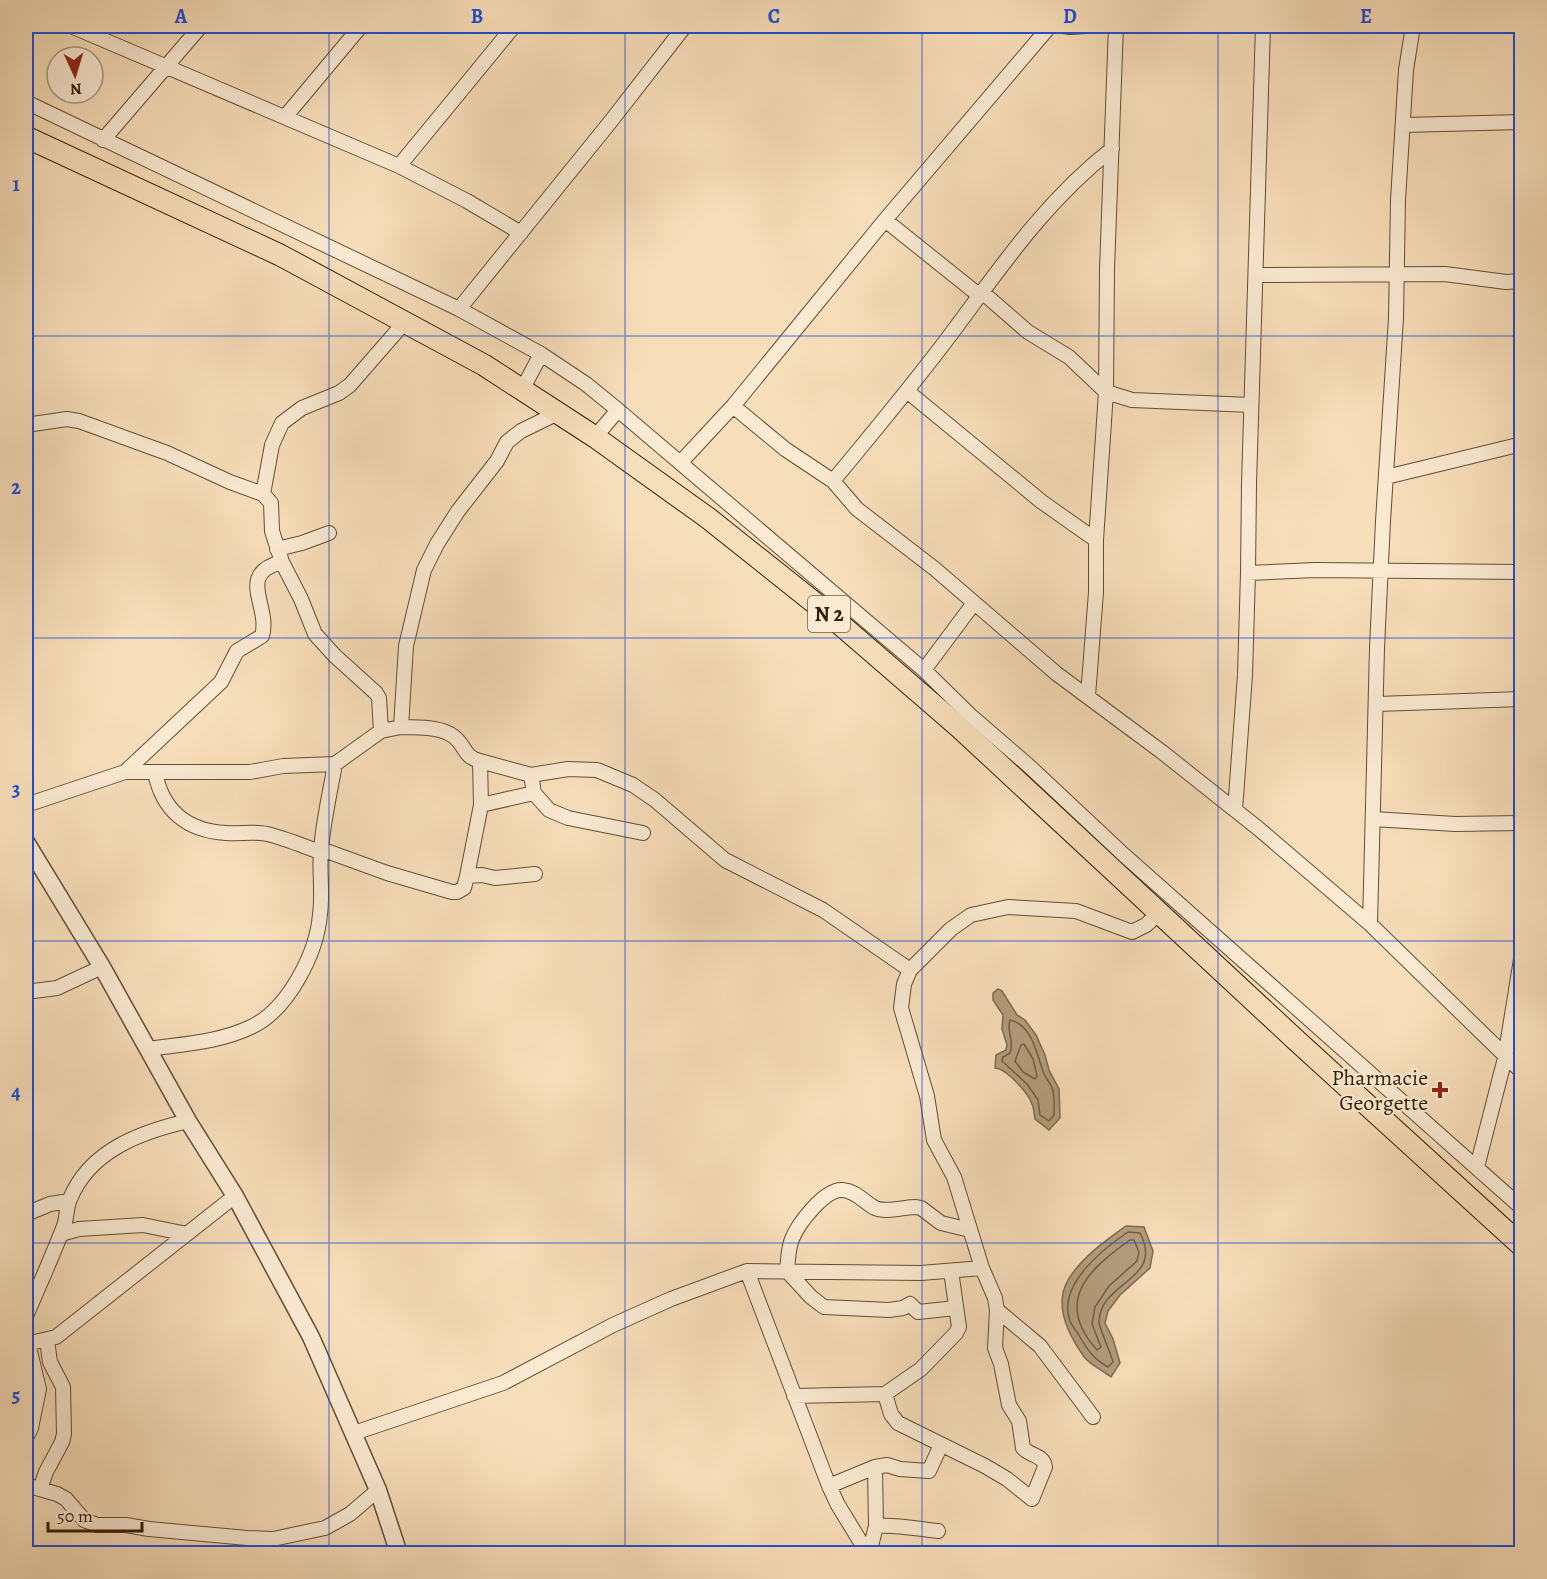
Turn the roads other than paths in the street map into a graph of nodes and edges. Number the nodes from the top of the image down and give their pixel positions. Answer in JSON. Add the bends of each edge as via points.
{"nodes":[{"id":1,"x":71,"y":26,"type":"edge"},
{"id":2,"x":201,"y":26,"type":"edge"},
{"id":3,"x":361,"y":26,"type":"edge"},
{"id":4,"x":514,"y":26,"type":"edge"},
{"id":5,"x":685,"y":26,"type":"edge"},
{"id":6,"x":1050,"y":26,"type":"edge"},
{"id":7,"x":1063,"y":26,"type":"edge"},
{"id":8,"x":1087,"y":26,"type":"edge"},
{"id":9,"x":1116,"y":26,"type":"edge"},
{"id":10,"x":1263,"y":26,"type":"edge"},
{"id":11,"x":1413,"y":26,"type":"edge"},
{"id":12,"x":165,"y":66,"type":"junction"},
{"id":13,"x":26,"y":102,"type":"edge"},
{"id":14,"x":285,"y":117,"type":"junction"},
{"id":15,"x":1521,"y":122,"type":"edge"},
{"id":16,"x":1403,"y":125,"type":"junction"},
{"id":17,"x":26,"y":137,"type":"edge"},
{"id":18,"x":103,"y":140,"type":"junction"},
{"id":19,"x":1112,"y":149,"type":"junction"},
{"id":20,"x":399,"y":166,"type":"junction"},
{"id":21,"x":885,"y":220,"type":"junction"},
{"id":22,"x":521,"y":234,"type":"junction"},
{"id":23,"x":1395,"y":274,"type":"junction"},
{"id":24,"x":1256,"y":275,"type":"junction"},
{"id":25,"x":1521,"y":281,"type":"edge"},
{"id":26,"x":981,"y":294,"type":"junction"},
{"id":27,"x":459,"y":309,"type":"junction"},
{"id":28,"x":404,"y":323,"type":"junction"},
{"id":29,"x":541,"y":354,"type":"junction"},
{"id":30,"x":522,"y":390,"type":"junction"},
{"id":31,"x":907,"y":392,"type":"junction"},
{"id":32,"x":1106,"y":393,"type":"junction"},
{"id":33,"x":1251,"y":405,"type":"junction"},
{"id":34,"x":734,"y":406,"type":"junction"},
{"id":35,"x":618,"y":410,"type":"junction"},
{"id":36,"x":558,"y":413,"type":"junction"},
{"id":37,"x":26,"y":425,"type":"edge"},
{"id":38,"x":595,"y":437,"type":"junction"},
{"id":39,"x":1521,"y":444,"type":"edge"},
{"id":40,"x":681,"y":462,"type":"junction"},
{"id":41,"x":1386,"y":477,"type":"junction"},
{"id":42,"x":833,"y":481,"type":"junction"},
{"id":43,"x":263,"y":494,"type":"junction"},
{"id":44,"x":328,"y":533,"type":"dead end"},
{"id":45,"x":1096,"y":540,"type":"junction"},
{"id":46,"x":280,"y":555,"type":"junction"},
{"id":47,"x":1381,"y":572,"type":"junction"},
{"id":48,"x":1521,"y":572,"type":"edge"},
{"id":49,"x":1248,"y":573,"type":"junction"},
{"id":50,"x":974,"y":603,"type":"junction"},
{"id":51,"x":924,"y":670,"type":"junction"},
{"id":52,"x":1088,"y":696,"type":"junction"},
{"id":53,"x":1521,"y":699,"type":"edge"},
{"id":54,"x":1377,"y":704,"type":"junction"},
{"id":55,"x":402,"y":727,"type":"junction"},
{"id":56,"x":381,"y":731,"type":"junction"},
{"id":57,"x":480,"y":761,"type":"junction"},
{"id":58,"x":335,"y":765,"type":"junction"},
{"id":59,"x":125,"y":772,"type":"junction"},
{"id":60,"x":155,"y":772,"type":"junction"},
{"id":61,"x":531,"y":775,"type":"junction"},
{"id":62,"x":534,"y":793,"type":"junction"},
{"id":63,"x":26,"y":805,"type":"edge"},
{"id":64,"x":481,"y":805,"type":"junction"},
{"id":65,"x":1235,"y":810,"type":"junction"},
{"id":66,"x":1373,"y":819,"type":"junction"},
{"id":67,"x":1521,"y":823,"type":"edge"},
{"id":68,"x":643,"y":833,"type":"dead end"},
{"id":69,"x":26,"y":842,"type":"edge"},
{"id":70,"x":321,"y":850,"type":"junction"},
{"id":71,"x":535,"y":874,"type":"dead end"},
{"id":72,"x":467,"y":876,"type":"junction"},
{"id":73,"x":1159,"y":913,"type":"junction"},
{"id":74,"x":1370,"y":924,"type":"junction"},
{"id":75,"x":1521,"y":953,"type":"edge"},
{"id":76,"x":102,"y":967,"type":"junction"},
{"id":77,"x":910,"y":970,"type":"junction"},
{"id":78,"x":1519,"y":986,"type":"edge"},
{"id":79,"x":26,"y":992,"type":"edge"},
{"id":80,"x":149,"y":1049,"type":"junction"},
{"id":81,"x":1505,"y":1058,"type":"junction"},
{"id":82,"x":1521,"y":1072,"type":"edge"},
{"id":83,"x":188,"y":1121,"type":"junction"},
{"id":84,"x":1477,"y":1167,"type":"junction"},
{"id":85,"x":236,"y":1196,"type":"junction"},
{"id":86,"x":69,"y":1201,"type":"junction"},
{"id":87,"x":1521,"y":1208,"type":"edge"},
{"id":88,"x":26,"y":1214,"type":"edge"},
{"id":89,"x":970,"y":1230,"type":"junction"},
{"id":90,"x":61,"y":1234,"type":"junction"},
{"id":91,"x":187,"y":1234,"type":"junction"},
{"id":92,"x":1521,"y":1246,"type":"edge"},
{"id":93,"x":982,"y":1268,"type":"junction"},
{"id":94,"x":951,"y":1270,"type":"junction"},
{"id":95,"x":747,"y":1271,"type":"junction"},
{"id":96,"x":787,"y":1271,"type":"junction"},
{"id":97,"x":31,"y":1288,"type":"edge"},
{"id":98,"x":956,"y":1308,"type":"junction"},
{"id":99,"x":997,"y":1310,"type":"junction"},
{"id":100,"x":26,"y":1316,"type":"edge"},
{"id":101,"x":47,"y":1340,"type":"junction"},
{"id":102,"x":27,"y":1344,"type":"edge"},
{"id":103,"x":885,"y":1394,"type":"junction"},
{"id":104,"x":794,"y":1396,"type":"junction"},
{"id":105,"x":1093,"y":1417,"type":"dead end"},
{"id":106,"x":354,"y":1433,"type":"junction"},
{"id":107,"x":26,"y":1438,"type":"edge"},
{"id":108,"x":941,"y":1445,"type":"junction"},
{"id":109,"x":875,"y":1467,"type":"junction"},
{"id":110,"x":26,"y":1485,"type":"edge"},
{"id":111,"x":829,"y":1486,"type":"junction"},
{"id":112,"x":40,"y":1489,"type":"junction"},
{"id":113,"x":378,"y":1490,"type":"junction"},
{"id":114,"x":876,"y":1526,"type":"junction"},
{"id":115,"x":938,"y":1530,"type":"dead end"},
{"id":116,"x":399,"y":1554,"type":"edge"},
{"id":117,"x":868,"y":1554,"type":"edge"}],
"edges":[{"from":1,"to":12,"type":"street"},
{"from":2,"to":12,"type":"street"},
{"from":3,"to":14,"type":"street"},
{"from":4,"to":20,"type":"street"},
{"from":5,"to":22,"type":"street"},
{"from":6,"to":21,"type":"street"},
{"from":7,"to":8,"type":"street"},
{"from":9,"to":19,"type":"street"},
{"from":10,"to":24,"type":"street"},
{"from":11,"to":16,"type":"street"},
{"from":12,"to":14,"type":"street"},
{"from":12,"to":18,"type":"street"},
{"from":13,"to":18,"type":"street"},
{"from":14,"to":20,"type":"street"},
{"from":15,"to":16,"type":"street"},
{"from":16,"to":23,"type":"street"},
{"from":17,"to":28,"type":"main road","number":"N 2","via":[[280,255]]},
{"from":18,"to":27,"type":"street"},
{"from":19,"to":26,"type":"street","via":[[1082,173],[1041,216]]},
{"from":19,"to":32,"type":"street"},
{"from":20,"to":22,"type":"street"},
{"from":21,"to":26,"type":"street"},
{"from":21,"to":34,"type":"street"},
{"from":22,"to":27,"type":"street"},
{"from":23,"to":24,"type":"street"},
{"from":23,"to":25,"type":"street"},
{"from":23,"to":41,"type":"street"},
{"from":24,"to":33,"type":"street"},
{"from":26,"to":31,"type":"street"},
{"from":26,"to":32,"type":"street","via":[[1028,332],[1069,357]]},
{"from":27,"to":29,"type":"street"},
{"from":28,"to":30,"type":"main road","number":"N 2"},
{"from":28,"to":43,"type":"street","via":[[350,385],[302,408],[282,423],[272,445]]},
{"from":29,"to":30,"type":"street"},
{"from":29,"to":35,"type":"street"},
{"from":30,"to":36,"type":"main road","number":"N 2"},
{"from":31,"to":42,"type":"street"},
{"from":31,"to":45,"type":"street","via":[[1042,502]]},
{"from":32,"to":33,"type":"street","via":[[1132,400]]},
{"from":32,"to":45,"type":"street"},
{"from":33,"to":49,"type":"street"},
{"from":34,"to":40,"type":"street"},
{"from":34,"to":42,"type":"street","via":[[785,449]]},
{"from":35,"to":38,"type":"street"},
{"from":35,"to":40,"type":"street"},
{"from":36,"to":38,"type":"main road","number":"N 2"},
{"from":36,"to":55,"type":"street","via":[[507,442],[458,511],[424,570],[406,646]]},
{"from":37,"to":43,"type":"street","via":[[79,421]]},
{"from":38,"to":73,"type":"main road","number":"N 2","via":[[708,518],[826,612],[959,727]]},
{"from":39,"to":41,"type":"street"},
{"from":40,"to":51,"type":"street"},
{"from":41,"to":47,"type":"street"},
{"from":42,"to":50,"type":"street","via":[[857,509]]},
{"from":43,"to":46,"type":"street","via":[[271,503],[272,531]]},
{"from":44,"to":46,"type":"street"},
{"from":45,"to":52,"type":"street"},
{"from":46,"to":56,"type":"street","via":[[315,634],[379,698]]},
{"from":46,"to":59,"type":"street","via":[[258,577],[262,636],[237,651],[221,682]]},
{"from":47,"to":48,"type":"street"},
{"from":47,"to":49,"type":"street"},
{"from":47,"to":54,"type":"street"},
{"from":49,"to":65,"type":"street"},
{"from":50,"to":51,"type":"street"},
{"from":50,"to":52,"type":"street"},
{"from":51,"to":84,"type":"street","via":[[1124,855]]},
{"from":52,"to":65,"type":"street"},
{"from":53,"to":54,"type":"street"},
{"from":54,"to":66,"type":"street"},
{"from":55,"to":56,"type":"street"},
{"from":55,"to":57,"type":"street","via":[[445,731],[457,739],[468,756]]},
{"from":56,"to":58,"type":"street"},
{"from":57,"to":61,"type":"street"},
{"from":57,"to":64,"type":"street"},
{"from":58,"to":60,"type":"street","via":[[283,766],[250,772]]},
{"from":58,"to":70,"type":"street"},
{"from":59,"to":60,"type":"street"},
{"from":59,"to":63,"type":"street"},
{"from":60,"to":70,"type":"street","via":[[165,801],[187,823],[209,831],[270,834]]},
{"from":61,"to":62,"type":"street"},
{"from":61,"to":77,"type":"street","via":[[568,769],[597,770],[633,785],[725,860],[823,910]]},
{"from":62,"to":64,"type":"street"},
{"from":62,"to":68,"type":"street","via":[[549,810],[568,818]]},
{"from":64,"to":72,"type":"street"},
{"from":65,"to":74,"type":"street"},
{"from":66,"to":67,"type":"street"},
{"from":66,"to":74,"type":"street"},
{"from":69,"to":76,"type":"street"},
{"from":70,"to":72,"type":"street","via":[[452,892],[464,888]]},
{"from":70,"to":80,"type":"street","via":[[321,914],[316,938],[294,985],[272,1014],[232,1036]]},
{"from":71,"to":72,"type":"street"},
{"from":73,"to":77,"type":"street","via":[[1132,932],[1076,911],[995,909],[961,920]]},
{"from":73,"to":92,"type":"main road","number":"N 2"},
{"from":74,"to":81,"type":"street"},
{"from":75,"to":78,"type":"street"},
{"from":76,"to":79,"type":"street","via":[[57,988]]},
{"from":76,"to":80,"type":"street"},
{"from":77,"to":89,"type":"street","via":[[901,1008],[927,1096],[934,1140],[954,1177]]},
{"from":78,"to":81,"type":"street"},
{"from":80,"to":83,"type":"street"},
{"from":81,"to":82,"type":"street"},
{"from":81,"to":84,"type":"street"},
{"from":83,"to":85,"type":"street"},
{"from":83,"to":86,"type":"street","via":[[151,1130],[118,1145],[91,1167]]},
{"from":84,"to":87,"type":"street"},
{"from":85,"to":91,"type":"street"},
{"from":85,"to":106,"type":"street","via":[[311,1336]]},
{"from":86,"to":88,"type":"street"},
{"from":86,"to":90,"type":"street"},
{"from":89,"to":93,"type":"street"},
{"from":89,"to":96,"type":"street","via":[[941,1223],[921,1208],[876,1208],[859,1196],[843,1190],[831,1191],[804,1219],[792,1240]]},
{"from":90,"to":91,"type":"street","via":[[79,1229],[143,1225]]},
{"from":90,"to":97,"type":"street"},
{"from":91,"to":101,"type":"street","via":[[77,1322]]},
{"from":93,"to":94,"type":"street"},
{"from":93,"to":99,"type":"street"},
{"from":94,"to":96,"type":"street"},
{"from":94,"to":98,"type":"street"},
{"from":95,"to":96,"type":"street"},
{"from":95,"to":104,"type":"street"},
{"from":95,"to":106,"type":"street","via":[[613,1325],[503,1383]]},
{"from":96,"to":98,"type":"street","via":[[824,1307],[889,1310],[910,1304],[918,1312]]},
{"from":97,"to":100,"type":"street"},
{"from":98,"to":103,"type":"street","via":[[956,1333],[921,1369]]},
{"from":99,"to":105,"type":"street","via":[[1040,1347]]},
{"from":99,"to":108,"type":"street","via":[[995,1348],[1009,1405],[1019,1421],[1023,1448],[1041,1458],[1045,1467],[1032,1499],[1007,1479]]},
{"from":101,"to":102,"type":"street"},
{"from":101,"to":112,"type":"street","via":[[50,1362],[63,1387],[64,1434]]},
{"from":102,"to":107,"type":"street","via":[[39,1389]]},
{"from":103,"to":104,"type":"street"},
{"from":103,"to":108,"type":"street","via":[[898,1423]]},
{"from":104,"to":111,"type":"street"},
{"from":106,"to":113,"type":"street"},
{"from":108,"to":109,"type":"street","via":[[929,1471]]},
{"from":109,"to":111,"type":"street"},
{"from":109,"to":114,"type":"street"},
{"from":110,"to":112,"type":"street"},
{"from":111,"to":117,"type":"street"},
{"from":112,"to":113,"type":"street","via":[[66,1499],[84,1520],[97,1525],[273,1539],[325,1528],[350,1514]]},
{"from":113,"to":116,"type":"street"},
{"from":114,"to":115,"type":"street"},
{"from":114,"to":117,"type":"street"}]}
